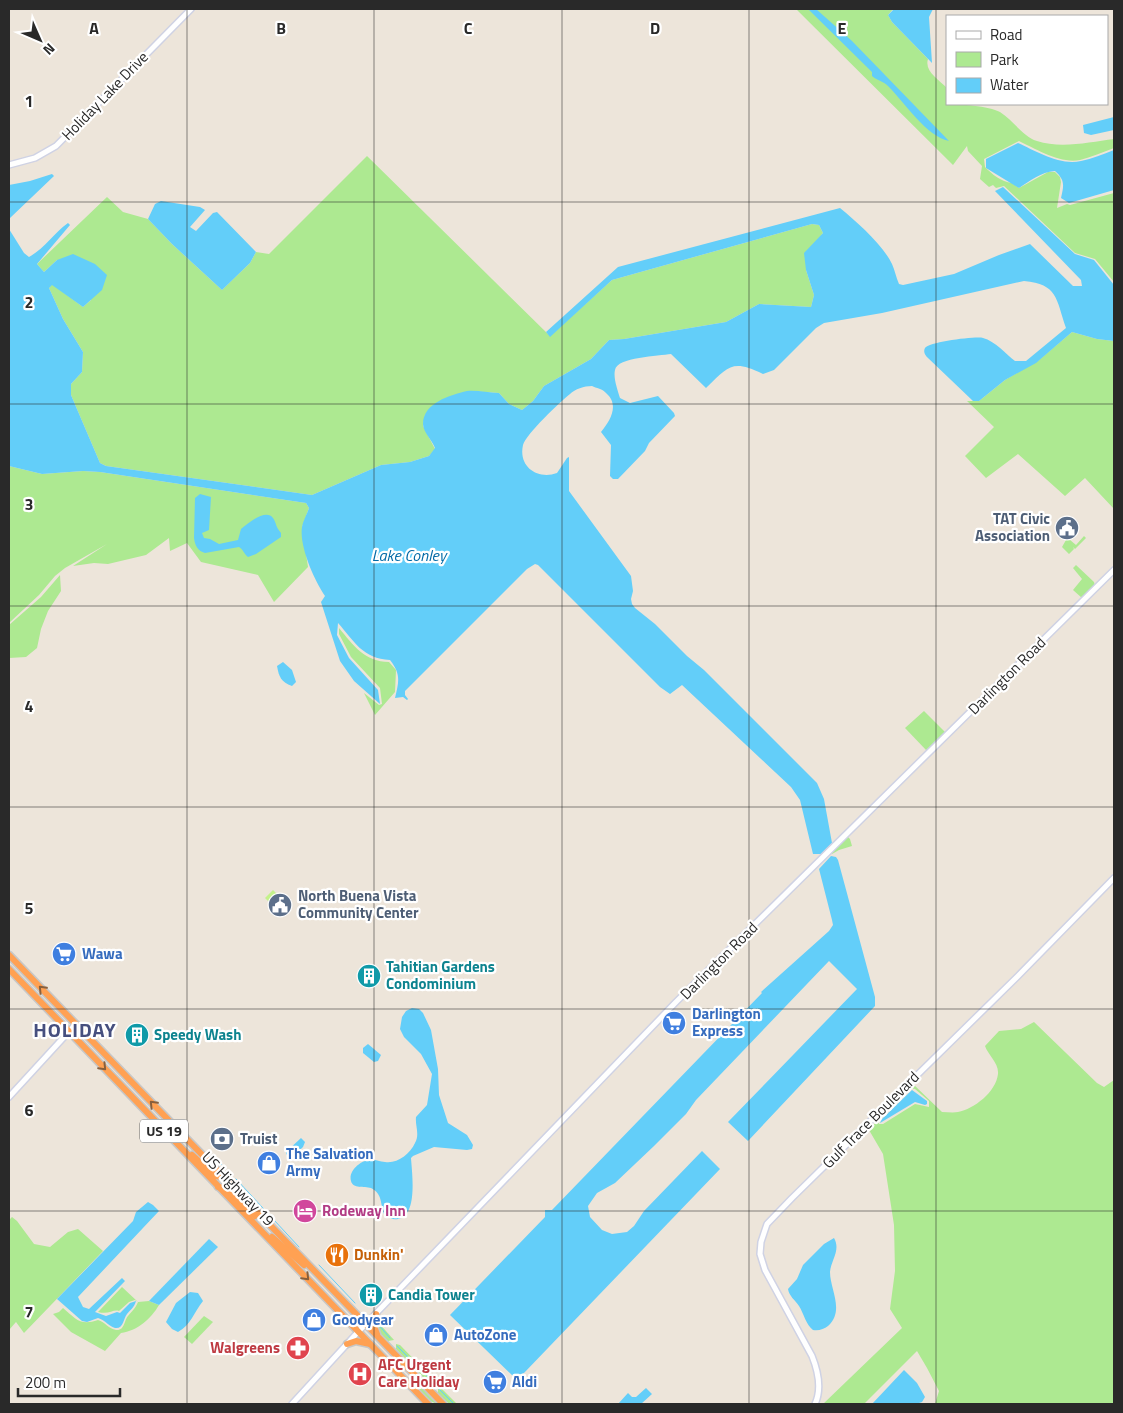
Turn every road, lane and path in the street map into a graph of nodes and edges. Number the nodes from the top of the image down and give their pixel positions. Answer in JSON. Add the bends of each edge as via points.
{"nodes":[{"id":1,"x":191,"y":9,"type":"edge"},
{"id":2,"x":9,"y":165,"type":"edge"},
{"id":3,"x":1114,"y":570,"type":"edge"},
{"id":4,"x":1114,"y":878,"type":"edge"},
{"id":5,"x":9,"y":955,"type":"edge"},
{"id":6,"x":9,"y":969,"type":"edge"},
{"id":7,"x":76,"y":1024,"type":"junction"},
{"id":8,"x":70,"y":1032,"type":"junction"},
{"id":9,"x":9,"y":1097,"type":"edge"},
{"id":10,"x":180,"y":1148,"type":"junction"},
{"id":11,"x":223,"y":1177,"type":"junction"},
{"id":12,"x":218,"y":1187,"type":"junction"},
{"id":13,"x":266,"y":1222,"type":"junction"},
{"id":14,"x":260,"y":1230,"type":"junction"},
{"id":15,"x":308,"y":1266,"type":"junction"},
{"id":16,"x":376,"y":1314,"type":"junction"},
{"id":17,"x":365,"y":1325,"type":"junction"},
{"id":18,"x":358,"y":1332,"type":"junction"},
{"id":19,"x":378,"y":1338,"type":"junction"},
{"id":20,"x":347,"y":1344,"type":"junction"},
{"id":21,"x":370,"y":1344,"type":"junction"},
{"id":22,"x":292,"y":1404,"type":"edge"},
{"id":23,"x":428,"y":1404,"type":"edge"},
{"id":24,"x":442,"y":1404,"type":"edge"},
{"id":25,"x":814,"y":1404,"type":"edge"}],
"edges":[{"from":1,"to":2,"type":"street","name":"Holiday Lake Drive","via":[[56,146],[35,158]]},
{"from":3,"to":16,"type":"street","name":"Darlington Road","via":[[656,1023]]},
{"from":4,"to":25,"type":"street","name":"Gulf Trace Boulevard","via":[[768,1224],[760,1254],[765,1270],[818,1370],[819,1387]]},
{"from":7,"to":5,"type":"highway","name":"US Highway 19","number":"US 19","one_way":true},
{"from":6,"to":8,"type":"highway","name":"US Highway 19","number":"US 19"},
{"from":7,"to":8,"type":"street"},
{"from":11,"to":7,"type":"highway","name":"US Highway 19","number":"US 19","one_way":true},
{"from":8,"to":9,"type":"street"},
{"from":8,"to":10,"type":"highway","name":"US Highway 19","number":"US 19","one_way":true},
{"from":10,"to":11,"type":"highway","via":[[198,1159],[215,1176]]},
{"from":10,"to":12,"type":"highway","name":"US Highway 19","number":"US 19"},
{"from":11,"to":13,"type":"highway","name":"US Highway 19","number":"US 19"},
{"from":12,"to":13,"type":"highway","via":[[230,1191],[259,1220]]},
{"from":12,"to":14,"type":"highway","name":"US Highway 19","number":"US 19"},
{"from":13,"to":15,"type":"highway","name":"US Highway 19","number":"US 19"},
{"from":14,"to":15,"type":"highway"},
{"from":14,"to":18,"type":"highway","name":"US Highway 19","number":"US 19","one_way":true},
{"from":15,"to":17,"type":"highway","name":"US Highway 19","number":"US 19"},
{"from":16,"to":17,"type":"street","name":"Darlington Road"},
{"from":16,"to":19,"type":"highway","via":[[374,1328]]},
{"from":17,"to":18,"type":"street","name":"Darlington Road"},
{"from":17,"to":19,"type":"highway","name":"US Highway 19","number":"US 19"},
{"from":18,"to":20,"type":"street","name":"Darlington Road"},
{"from":18,"to":21,"type":"highway","name":"US Highway 19","number":"US 19"},
{"from":19,"to":24,"type":"highway","name":"US Highway 19","number":"US 19"},
{"from":20,"to":21,"type":"highway","via":[[356,1341]]},
{"from":20,"to":22,"type":"street","name":"Darlington Road"},
{"from":21,"to":23,"type":"highway","name":"US Highway 19","number":"US 19"}]}
